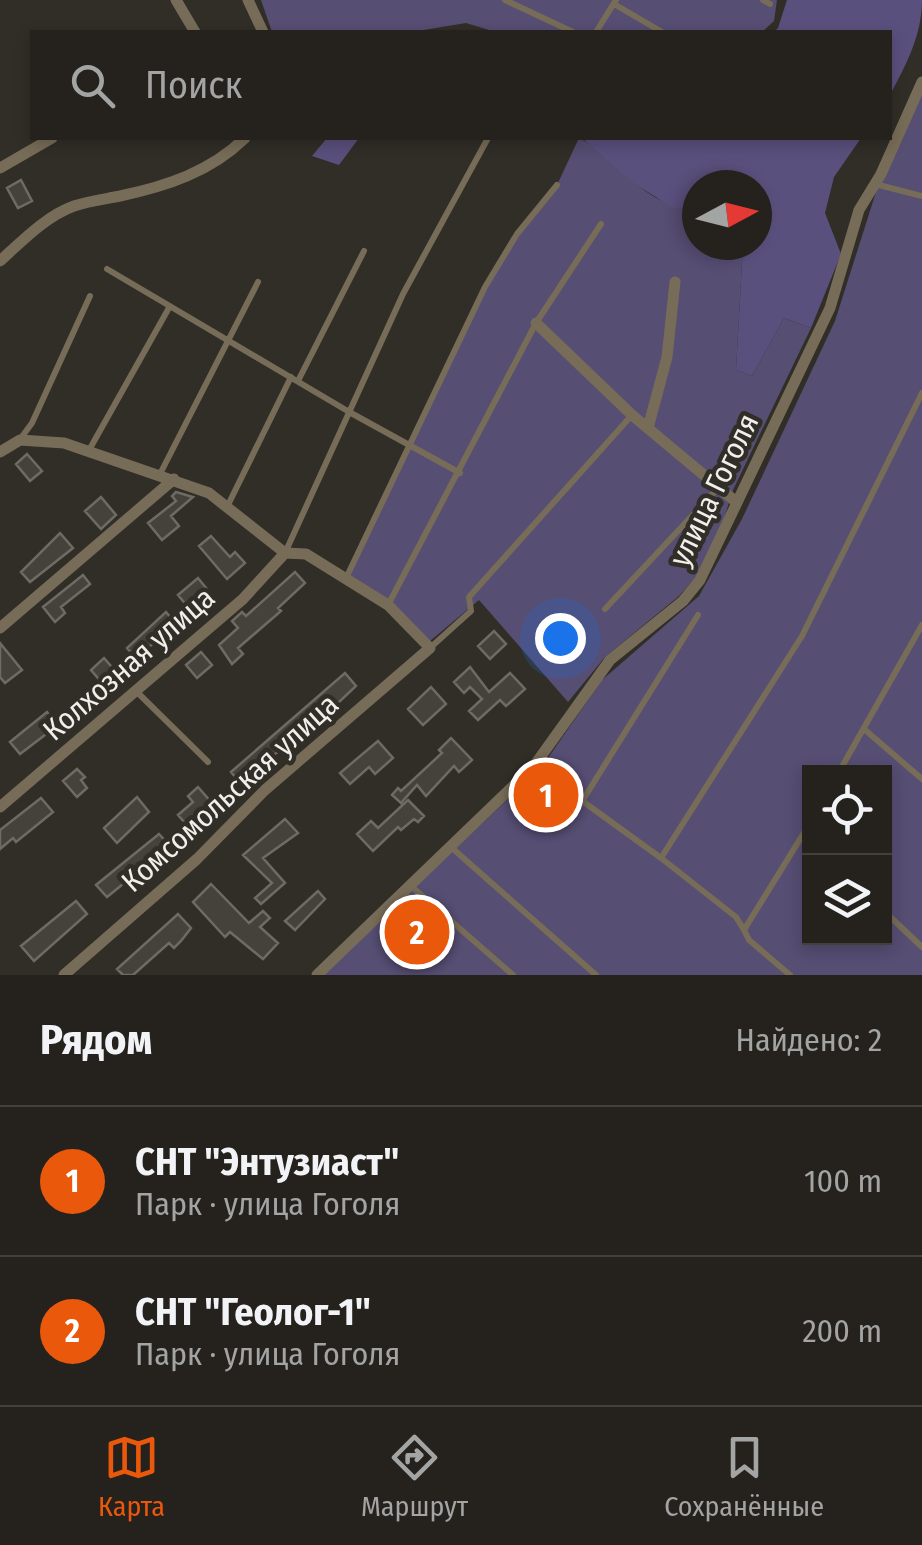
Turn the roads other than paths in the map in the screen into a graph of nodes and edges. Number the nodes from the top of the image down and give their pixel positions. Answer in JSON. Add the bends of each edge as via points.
{"nodes":[{"id":1,"x":176,"y":0,"type":"edge"},
{"id":2,"x":248,"y":0,"type":"edge"},
{"id":3,"x":505,"y":0,"type":"edge"},
{"id":4,"x":615,"y":2,"type":"edge"},
{"id":5,"x":193,"y":30,"type":"edge"},
{"id":6,"x":262,"y":30,"type":"edge"},
{"id":7,"x":570,"y":30,"type":"edge"},
{"id":8,"x":597,"y":30,"type":"edge"},
{"id":9,"x":659,"y":30,"type":"edge"},
{"id":10,"x":922,"y":82,"type":"edge"},
{"id":11,"x":49,"y":140,"type":"edge"},
{"id":12,"x":243,"y":140,"type":"edge"},
{"id":13,"x":487,"y":140,"type":"edge"},
{"id":14,"x":0,"y":168,"type":"edge"},
{"id":15,"x":875,"y":184,"type":"junction"},
{"id":16,"x":557,"y":185,"type":"dead end"},
{"id":17,"x":922,"y":196,"type":"edge"},
{"id":18,"x":600,"y":224,"type":"dead end"},
{"id":19,"x":364,"y":251,"type":"dead end"},
{"id":20,"x":0,"y":262,"type":"edge"},
{"id":21,"x":107,"y":269,"type":"dead end"},
{"id":22,"x":258,"y":282,"type":"dead end"},
{"id":23,"x":675,"y":282,"type":"dead end"},
{"id":24,"x":90,"y":296,"type":"dead end"},
{"id":25,"x":170,"y":306,"type":"junction"},
{"id":26,"x":536,"y":323,"type":"junction"},
{"id":27,"x":231,"y":341,"type":"junction"},
{"id":28,"x":295,"y":378,"type":"junction"},
{"id":29,"x":922,"y":393,"type":"edge"},
{"id":30,"x":351,"y":413,"type":"junction"},
{"id":31,"x":632,"y":415,"type":"junction"},
{"id":32,"x":648,"y":428,"type":"junction"},
{"id":33,"x":20,"y":440,"type":"junction"},
{"id":34,"x":411,"y":445,"type":"junction"},
{"id":35,"x":0,"y":452,"type":"edge"},
{"id":36,"x":88,"y":452,"type":"junction"},
{"id":37,"x":460,"y":472,"type":"junction"},
{"id":38,"x":160,"y":474,"type":"junction"},
{"id":39,"x":174,"y":478,"type":"junction"},
{"id":40,"x":719,"y":488,"type":"junction"},
{"id":41,"x":735,"y":502,"type":"junction"},
{"id":42,"x":228,"y":505,"type":"junction"},
{"id":43,"x":285,"y":553,"type":"junction"},
{"id":44,"x":348,"y":574,"type":"dead end"},
{"id":45,"x":388,"y":605,"type":"junction"},
{"id":46,"x":605,"y":609,"type":"dead end"},
{"id":47,"x":698,"y":616,"type":"dead end"},
{"id":48,"x":922,"y":625,"type":"edge"},
{"id":49,"x":0,"y":628,"type":"edge"},
{"id":50,"x":430,"y":648,"type":"junction"},
{"id":51,"x":136,"y":691,"type":"junction"},
{"id":52,"x":864,"y":728,"type":"junction"},
{"id":53,"x":208,"y":762,"type":"dead end"},
{"id":54,"x":843,"y":765,"type":"edge"},
{"id":55,"x":534,"y":766,"type":"junction"},
{"id":56,"x":922,"y":779,"type":"edge"},
{"id":57,"x":581,"y":803,"type":"junction"},
{"id":58,"x":0,"y":807,"type":"edge"},
{"id":59,"x":802,"y":843,"type":"edge"},
{"id":60,"x":452,"y":848,"type":"junction"},
{"id":61,"x":662,"y":858,"type":"junction"},
{"id":62,"x":411,"y":886,"type":"junction"},
{"id":63,"x":892,"y":918,"type":"edge"},
{"id":64,"x":744,"y":930,"type":"junction"},
{"id":65,"x":922,"y":946,"type":"edge"},
{"id":66,"x":64,"y":975,"type":"edge"},
{"id":67,"x":317,"y":975,"type":"edge"},
{"id":68,"x":513,"y":975,"type":"edge"},
{"id":69,"x":596,"y":975,"type":"edge"},
{"id":70,"x":790,"y":975,"type":"edge"}],
"edges":[{"from":1,"to":5,"type":"street"},
{"from":2,"to":6,"type":"street"},
{"from":3,"to":7,"type":"lane"},
{"from":4,"to":8,"type":"lane"},
{"from":4,"to":9,"type":"lane"},
{"from":10,"to":15,"type":"street","name":"улица Гоголя"},
{"from":11,"to":14,"type":"street"},
{"from":12,"to":20,"type":"street","via":[[200,172],[74,206],[30,233]]},
{"from":13,"to":30,"type":"lane","via":[[403,294]]},
{"from":15,"to":17,"type":"lane"},
{"from":15,"to":41,"type":"street","name":"улица Гоголя","via":[[859,210],[830,308]]},
{"from":16,"to":34,"type":"lane","via":[[485,287]]},
{"from":18,"to":26,"type":"lane"},
{"from":19,"to":28,"type":"lane"},
{"from":21,"to":25,"type":"lane"},
{"from":22,"to":27,"type":"lane"},
{"from":23,"to":32,"type":"street","via":[[667,358]]},
{"from":24,"to":33,"type":"lane"},
{"from":25,"to":27,"type":"lane"},
{"from":25,"to":36,"type":"lane"},
{"from":26,"to":31,"type":"street"},
{"from":26,"to":37,"type":"lane"},
{"from":27,"to":28,"type":"lane"},
{"from":27,"to":38,"type":"lane"},
{"from":28,"to":30,"type":"lane"},
{"from":28,"to":42,"type":"lane"},
{"from":29,"to":61,"type":"lane","via":[[802,636]]},
{"from":30,"to":34,"type":"lane"},
{"from":30,"to":43,"type":"lane"},
{"from":31,"to":32,"type":"street"},
{"from":31,"to":50,"type":"lane","via":[[470,597],[471,611]]},
{"from":32,"to":40,"type":"street"},
{"from":33,"to":35,"type":"street"},
{"from":33,"to":36,"type":"street"},
{"from":34,"to":37,"type":"lane"},
{"from":34,"to":44,"type":"lane"},
{"from":36,"to":38,"type":"street"},
{"from":37,"to":45,"type":"lane"},
{"from":38,"to":39,"type":"street"},
{"from":39,"to":42,"type":"street"},
{"from":39,"to":49,"type":"street"},
{"from":40,"to":41,"type":"street"},
{"from":40,"to":46,"type":"lane"},
{"from":41,"to":55,"type":"street","name":"улица Гоголя","via":[[700,580],[683,602],[610,660]]},
{"from":42,"to":43,"type":"street"},
{"from":43,"to":45,"type":"street","via":[[306,554]]},
{"from":43,"to":51,"type":"street","name":"Колхозная улица","via":[[243,599]]},
{"from":45,"to":50,"type":"street"},
{"from":47,"to":57,"type":"lane"},
{"from":48,"to":52,"type":"lane"},
{"from":50,"to":66,"type":"street","name":"Комсомольская улица"},
{"from":51,"to":53,"type":"lane"},
{"from":51,"to":58,"type":"street","name":"Колхозная улица"},
{"from":52,"to":54,"type":"lane"},
{"from":52,"to":56,"type":"lane"},
{"from":55,"to":57,"type":"lane"},
{"from":55,"to":60,"type":"street","name":"улица Гоголя"},
{"from":57,"to":61,"type":"lane"},
{"from":59,"to":64,"type":"lane"},
{"from":60,"to":62,"type":"street","name":"улица Гоголя"},
{"from":60,"to":69,"type":"lane"},
{"from":61,"to":64,"type":"lane"},
{"from":62,"to":67,"type":"street","name":"улица Гоголя"},
{"from":62,"to":68,"type":"lane"},
{"from":63,"to":65,"type":"lane"},
{"from":64,"to":70,"type":"lane"}]}
